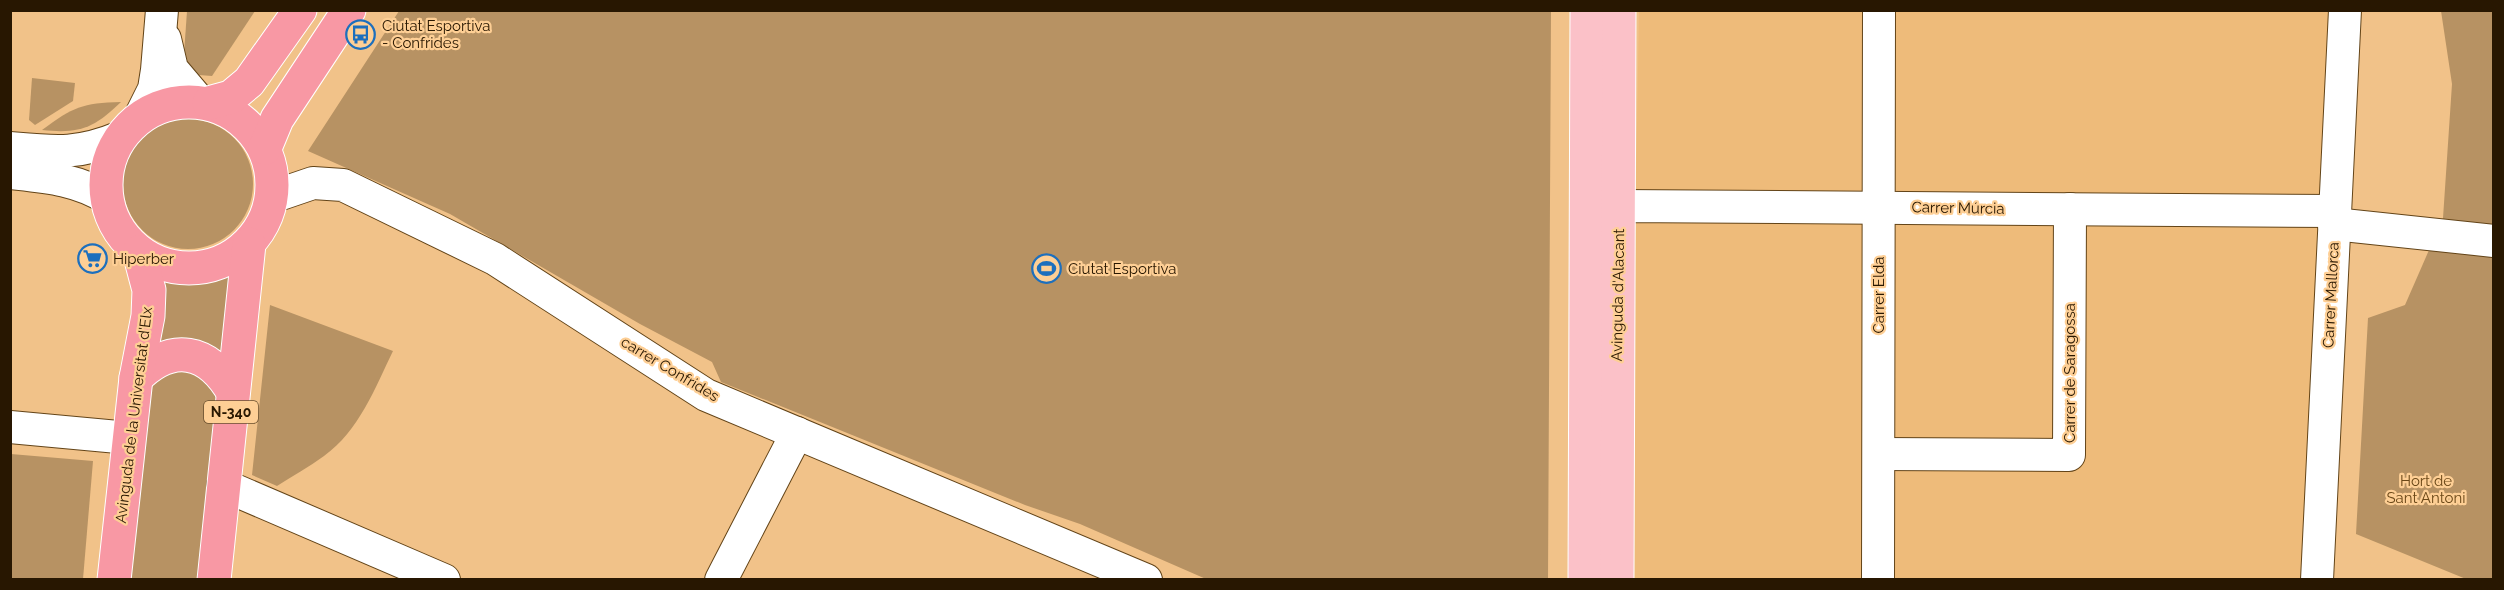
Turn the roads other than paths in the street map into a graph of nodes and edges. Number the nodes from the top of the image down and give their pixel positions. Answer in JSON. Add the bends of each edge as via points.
{"nodes":[{"id":1,"x":163,"y":10,"type":"edge"},
{"id":2,"x":300,"y":10,"type":"edge"},
{"id":3,"x":349,"y":10,"type":"edge"},
{"id":4,"x":1587,"y":10,"type":"edge"},
{"id":5,"x":1619,"y":10,"type":"edge"},
{"id":6,"x":1880,"y":10,"type":"edge"},
{"id":7,"x":2345,"y":10,"type":"edge"},
{"id":8,"x":205,"y":103,"type":"junction"},
{"id":9,"x":130,"y":127,"type":"junction"},
{"id":10,"x":10,"y":148,"type":"edge"},
{"id":11,"x":265,"y":148,"type":"junction"},
{"id":12,"x":10,"y":173,"type":"edge"},
{"id":13,"x":272,"y":197,"type":"junction"},
{"id":14,"x":107,"y":198,"type":"junction"},
{"id":15,"x":1619,"y":206,"type":"junction"},
{"id":16,"x":1879,"y":207,"type":"junction"},
{"id":17,"x":2070,"y":209,"type":"junction"},
{"id":18,"x":2335,"y":218,"type":"junction"},
{"id":19,"x":1585,"y":222,"type":"junction"},
{"id":20,"x":2493,"y":241,"type":"edge"},
{"id":21,"x":249,"y":244,"type":"junction"},
{"id":22,"x":139,"y":252,"type":"junction"},
{"id":23,"x":136,"y":378,"type":"junction"},
{"id":24,"x":233,"y":392,"type":"junction"},
{"id":25,"x":10,"y":427,"type":"edge"},
{"id":26,"x":797,"y":433,"type":"junction"},
{"id":27,"x":129,"y":438,"type":"junction"},
{"id":28,"x":1879,"y":454,"type":"junction"},
{"id":29,"x":223,"y":485,"type":"junction"},
{"id":30,"x":114,"y":579,"type":"edge"},
{"id":31,"x":214,"y":579,"type":"edge"},
{"id":32,"x":444,"y":579,"type":"edge"},
{"id":33,"x":722,"y":579,"type":"edge"},
{"id":34,"x":1146,"y":579,"type":"edge"},
{"id":35,"x":1585,"y":579,"type":"edge"},
{"id":36,"x":1617,"y":579,"type":"edge"},
{"id":37,"x":1878,"y":579,"type":"edge"},
{"id":38,"x":2317,"y":579,"type":"edge"}],
"edges":[{"from":1,"to":8,"type":"street","via":[[164,37],[172,69]]},
{"from":1,"to":9,"type":"street","via":[[154,89]]},
{"from":2,"to":8,"type":"highway","number":"N-340","via":[[249,82],[231,97]]},
{"from":3,"to":11,"type":"highway","via":[[277,119]]},
{"from":4,"to":19,"type":"main road"},
{"from":5,"to":15,"type":"main road","name":"Avinguda d'Alacant"},
{"from":6,"to":16,"type":"street","name":"Carrer Elda"},
{"from":7,"to":18,"type":"street","name":"Carrer Mallorca"},
{"from":8,"to":9,"type":"highway","number":"N-340","via":[[169,104]]},
{"from":8,"to":11,"type":"highway","number":"N-340","via":[[237,116]]},
{"from":9,"to":10,"type":"street","via":[[91,148],[71,152]]},
{"from":9,"to":14,"type":"highway","number":"N-340","via":[[111,156]]},
{"from":11,"to":13,"type":"highway","number":"N-340","via":[[273,180]]},
{"from":12,"to":14,"type":"street","via":[[68,180]]},
{"from":13,"to":21,"type":"highway","number":"N-340","via":[[268,214]]},
{"from":13,"to":26,"type":"street","name":"carrer Confrides","via":[[313,183],[343,185],[495,259],[706,394]]},
{"from":14,"to":22,"type":"highway","number":"N-340","via":[[118,228]]},
{"from":15,"to":16,"type":"street","name":"Carrer Múrcia"},
{"from":15,"to":19,"type":"street","name":"Carrer Múrcia","via":[[1603,209]]},
{"from":15,"to":36,"type":"main road","name":"Avinguda d'Alacant"},
{"from":16,"to":17,"type":"street","name":"Carrer Múrcia"},
{"from":16,"to":28,"type":"street","name":"Carrer Elda"},
{"from":17,"to":18,"type":"street","name":"Carrer Múrcia"},
{"from":17,"to":28,"type":"street","name":"Carrer de Saragossa","via":[[2069,455]]},
{"from":18,"to":20,"type":"street","name":"Carrer Múrcia"},
{"from":18,"to":38,"type":"street","name":"Carrer Mallorca"},
{"from":19,"to":35,"type":"main road"},
{"from":21,"to":22,"type":"highway","number":"N-340","via":[[215,265],[195,268],[176,268]]},
{"from":21,"to":24,"type":"highway","number":"N-340"},
{"from":22,"to":23,"type":"highway","name":"Avinguda de la Universitat d'Elx","number":"N-340","via":[[149,290]]},
{"from":23,"to":24,"type":"highway","number":"N-340","via":[[149,365],[166,357],[184,355],[205,360],[222,374]]},
{"from":23,"to":27,"type":"highway","name":"Avinguda de la Universitat d'Elx","number":"N-340"},
{"from":24,"to":29,"type":"highway","number":"N-340"},
{"from":25,"to":27,"type":"street"},
{"from":26,"to":33,"type":"street"},
{"from":26,"to":34,"type":"street","name":"carrer Confrides"},
{"from":27,"to":30,"type":"highway","name":"Avinguda de la Universitat d'Elx","number":"N-340"},
{"from":28,"to":37,"type":"street","name":"Carrer Elda"},
{"from":29,"to":31,"type":"highway","number":"N-340"},
{"from":29,"to":32,"type":"street"}]}
